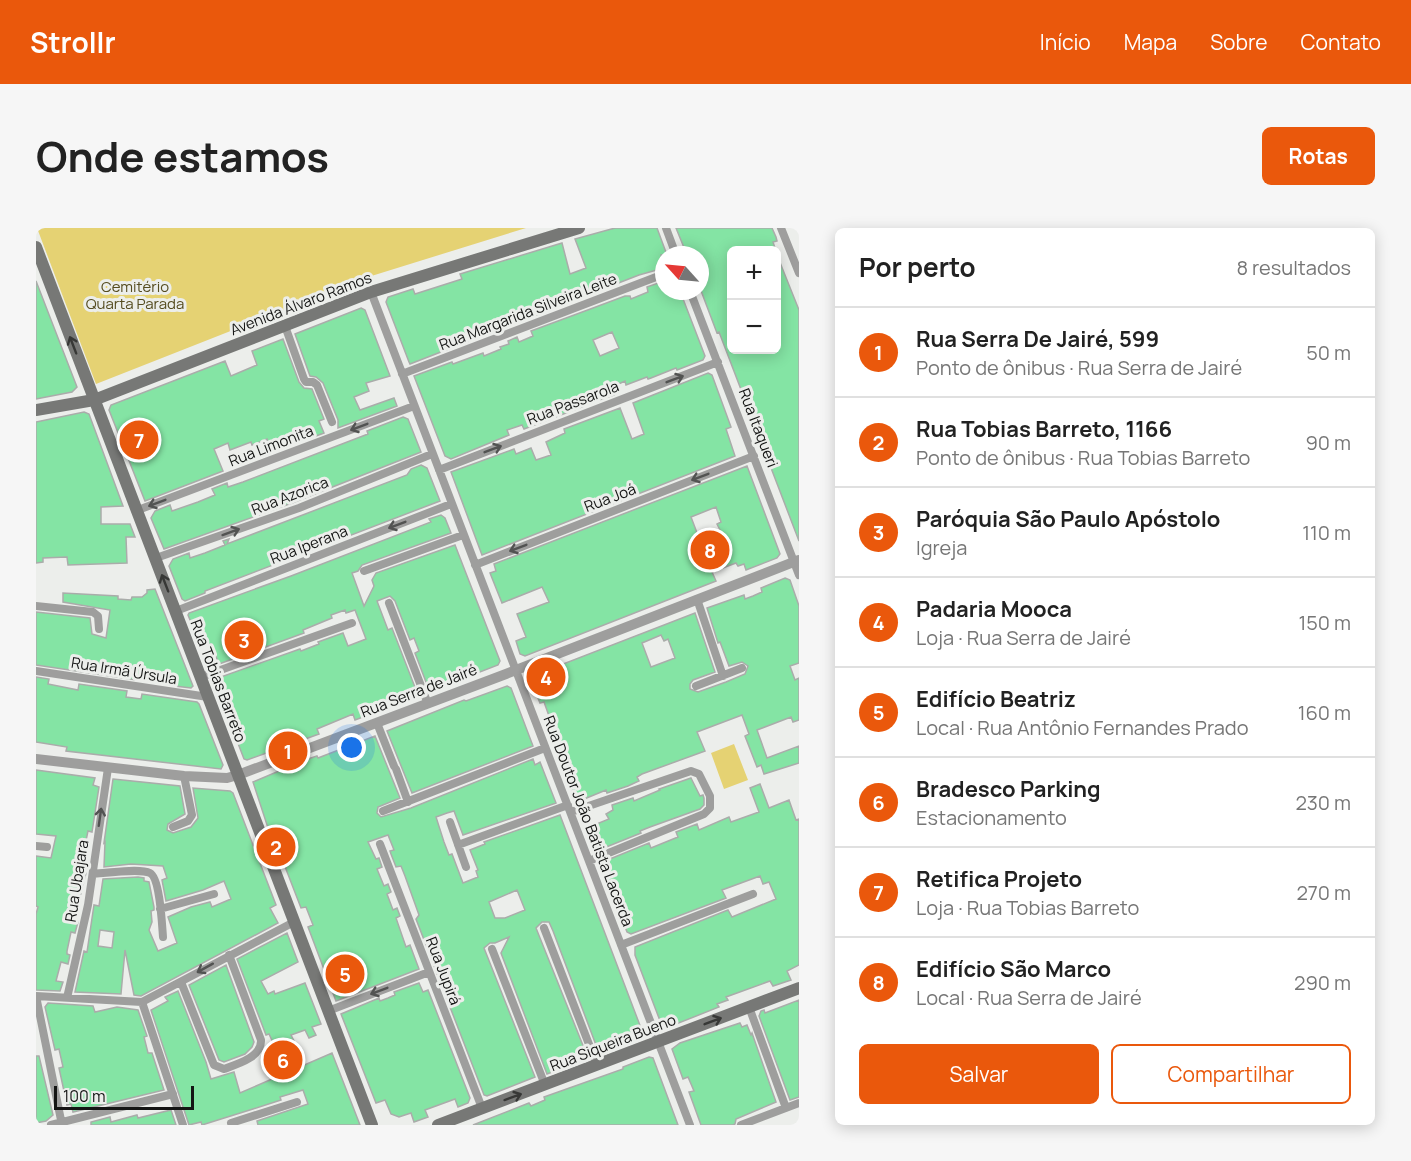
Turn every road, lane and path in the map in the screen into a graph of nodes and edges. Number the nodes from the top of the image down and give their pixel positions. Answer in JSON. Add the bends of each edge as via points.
{"nodes":[{"id":1,"x":579,"y":228,"type":"edge"},
{"id":2,"x":666,"y":228,"type":"edge"},
{"id":3,"x":782,"y":228,"type":"edge"},
{"id":4,"x":673,"y":246,"type":"edge"},
{"id":5,"x":36,"y":248,"type":"edge"},
{"id":6,"x":799,"y":273,"type":"edge"},
{"id":7,"x":655,"y":277,"type":"edge"},
{"id":8,"x":371,"y":292,"type":"junction"},
{"id":9,"x":694,"y":300,"type":"edge"},
{"id":10,"x":285,"y":326,"type":"junction"},
{"id":11,"x":718,"y":362,"type":"junction"},
{"id":12,"x":402,"y":374,"type":"junction"},
{"id":13,"x":94,"y":399,"type":"junction"},
{"id":14,"x":414,"y":406,"type":"junction"},
{"id":15,"x":36,"y":410,"type":"edge"},
{"id":16,"x":332,"y":422,"type":"dead end"},
{"id":17,"x":432,"y":454,"type":"junction"},
{"id":18,"x":754,"y":456,"type":"junction"},
{"id":19,"x":439,"y":470,"type":"junction"},
{"id":20,"x":451,"y":504,"type":"junction"},
{"id":21,"x":138,"y":510,"type":"junction"},
{"id":22,"x":463,"y":535,"type":"junction"},
{"id":23,"x":156,"y":558,"type":"junction"},
{"id":24,"x":796,"y":561,"type":"edge"},
{"id":25,"x":475,"y":565,"type":"junction"},
{"id":26,"x":364,"y":571,"type":"dead end"},
{"id":27,"x":799,"y":575,"type":"edge"},
{"id":28,"x":697,"y":599,"type":"junction"},
{"id":29,"x":388,"y":603,"type":"dead end"},
{"id":30,"x":36,"y":606,"type":"edge"},
{"id":31,"x":176,"y":611,"type":"junction"},
{"id":32,"x":352,"y":623,"type":"dead end"},
{"id":33,"x":99,"y":629,"type":"dead end"},
{"id":34,"x":742,"y":668,"type":"dead end"},
{"id":35,"x":516,"y":670,"type":"junction"},
{"id":36,"x":36,"y":671,"type":"edge"},
{"id":37,"x":723,"y":675,"type":"junction"},
{"id":38,"x":201,"y":677,"type":"junction"},
{"id":39,"x":696,"y":686,"type":"dead end"},
{"id":40,"x":207,"y":697,"type":"junction"},
{"id":41,"x":428,"y":704,"type":"junction"},
{"id":42,"x":378,"y":723,"type":"junction"},
{"id":43,"x":545,"y":748,"type":"junction"},
{"id":44,"x":36,"y":759,"type":"edge"},
{"id":45,"x":108,"y":768,"type":"junction"},
{"id":46,"x":238,"y":775,"type":"junction"},
{"id":47,"x":184,"y":776,"type":"junction"},
{"id":48,"x":408,"y":802,"type":"junction"},
{"id":49,"x":569,"y":809,"type":"junction"},
{"id":50,"x":383,"y":812,"type":"dead end"},
{"id":51,"x":450,"y":822,"type":"dead end"},
{"id":52,"x":173,"y":827,"type":"dead end"},
{"id":53,"x":380,"y":844,"type":"dead end"},
{"id":54,"x":458,"y":845,"type":"junction"},
{"id":55,"x":36,"y":846,"type":"edge"},
{"id":56,"x":47,"y":847,"type":"dead end"},
{"id":57,"x":589,"y":861,"type":"junction"},
{"id":58,"x":466,"y":867,"type":"dead end"},
{"id":59,"x":93,"y":874,"type":"junction"},
{"id":60,"x":214,"y":894,"type":"dead end"},
{"id":61,"x":753,"y":894,"type":"dead end"},
{"id":62,"x":160,"y":909,"type":"junction"},
{"id":63,"x":294,"y":922,"type":"junction"},
{"id":64,"x":544,"y":928,"type":"dead end"},
{"id":65,"x":163,"y":937,"type":"dead end"},
{"id":66,"x":621,"y":945,"type":"junction"},
{"id":67,"x":492,"y":949,"type":"dead end"},
{"id":68,"x":229,"y":955,"type":"junction"},
{"id":69,"x":429,"y":972,"type":"junction"},
{"id":70,"x":181,"y":982,"type":"junction"},
{"id":71,"x":799,"y":988,"type":"edge"},
{"id":72,"x":67,"y":998,"type":"junction"},
{"id":73,"x":142,"y":1002,"type":"junction"},
{"id":74,"x":749,"y":1007,"type":"junction"},
{"id":75,"x":328,"y":1011,"type":"junction"},
{"id":76,"x":658,"y":1042,"type":"junction"},
{"id":77,"x":597,"y":1065,"type":"junction"},
{"id":78,"x":545,"y":1085,"type":"junction"},
{"id":79,"x":172,"y":1094,"type":"junction"},
{"id":80,"x":297,"y":1102,"type":"dead end"},
{"id":81,"x":799,"y":1103,"type":"edge"},
{"id":82,"x":482,"y":1108,"type":"junction"},
{"id":83,"x":786,"y":1108,"type":"junction"},
{"id":84,"x":254,"y":1121,"type":"edge"},
{"id":85,"x":231,"y":1123,"type":"dead end"},
{"id":86,"x":62,"y":1124,"type":"edge"},
{"id":87,"x":51,"y":1125,"type":"edge"},
{"id":88,"x":183,"y":1125,"type":"edge"},
{"id":89,"x":372,"y":1125,"type":"edge"},
{"id":90,"x":438,"y":1125,"type":"edge"},
{"id":91,"x":690,"y":1125,"type":"edge"},
{"id":92,"x":741,"y":1125,"type":"edge"}],
"edges":[{"from":1,"to":8,"type":"main road","name":"Avenida Álvaro Ramos"},
{"from":2,"to":4,"type":"street"},
{"from":3,"to":6,"type":"street"},
{"from":13,"to":5,"type":"main road","name":"Rua Tobias Barreto","one_way":true},
{"from":7,"to":12,"type":"street","name":"Rua Margarida Silveira Leite"},
{"from":8,"to":10,"type":"main road","name":"Avenida Álvaro Ramos"},
{"from":8,"to":12,"type":"street","name":"Rua Doutor João Batista Lacerda"},
{"from":9,"to":11,"type":"street","name":"Rua Itaqueri"},
{"from":10,"to":13,"type":"main road","name":"Avenida Álvaro Ramos"},
{"from":10,"to":16,"type":"street","via":[[303,379],[317,385]]},
{"from":11,"to":18,"type":"street","name":"Rua Itaqueri"},
{"from":19,"to":11,"type":"street","name":"Rua Passarola","one_way":true},
{"from":12,"to":14,"type":"street","name":"Rua Doutor João Batista Lacerda"},
{"from":13,"to":15,"type":"main road","name":"Avenida Álvaro Ramos"},
{"from":13,"to":21,"type":"main road","name":"Rua Tobias Barreto"},
{"from":14,"to":17,"type":"street","name":"Rua Doutor João Batista Lacerda"},
{"from":14,"to":21,"type":"street","name":"Rua Limonita","one_way":true},
{"from":17,"to":19,"type":"street","name":"Rua Doutor João Batista Lacerda"},
{"from":23,"to":17,"type":"street","name":"Rua Azorica","one_way":true,"via":[[298,508]]},
{"from":18,"to":24,"type":"street","name":"Rua Itaqueri"},
{"from":18,"to":25,"type":"street","name":"Rua Joá","one_way":true},
{"from":19,"to":20,"type":"street","name":"Rua Doutor João Batista Lacerda"},
{"from":20,"to":22,"type":"street","name":"Rua Doutor João Batista Lacerda"},
{"from":20,"to":31,"type":"street","name":"Rua Iperana","one_way":true},
{"from":21,"to":23,"type":"main road","name":"Rua Tobias Barreto"},
{"from":22,"to":25,"type":"street","name":"Rua Doutor João Batista Lacerda"},
{"from":22,"to":26,"type":"street"},
{"from":31,"to":23,"type":"main road","name":"Rua Tobias Barreto","one_way":true},
{"from":24,"to":27,"type":"street","name":"Rua Itaqueri"},
{"from":24,"to":28,"type":"street","name":"Rua Serra de Jairé"},
{"from":25,"to":35,"type":"street","name":"Rua Doutor João Batista Lacerda"},
{"from":28,"to":35,"type":"street","name":"Rua Serra de Jairé"},
{"from":28,"to":37,"type":"street"},
{"from":29,"to":41,"type":"street"},
{"from":30,"to":33,"type":"street","via":[[93,612],[98,616]]},
{"from":31,"to":38,"type":"main road","name":"Rua Tobias Barreto"},
{"from":32,"to":38,"type":"street"},
{"from":34,"to":37,"type":"street"},
{"from":35,"to":41,"type":"street","name":"Rua Serra de Jairé"},
{"from":35,"to":43,"type":"street","name":"Rua Doutor João Batista Lacerda"},
{"from":36,"to":40,"type":"street","name":"Rua Irmã Úrsula"},
{"from":37,"to":39,"type":"street"},
{"from":38,"to":40,"type":"main road","name":"Rua Tobias Barreto"},
{"from":40,"to":46,"type":"main road","name":"Rua Tobias Barreto"},
{"from":41,"to":42,"type":"street","name":"Rua Serra de Jairé"},
{"from":42,"to":46,"type":"street","name":"Rua Serra de Jairé"},
{"from":42,"to":48,"type":"street"},
{"from":43,"to":48,"type":"street"},
{"from":43,"to":49,"type":"street","name":"Rua Doutor João Batista Lacerda"},
{"from":44,"to":45,"type":"street","name":"Rua Serra de Jairé"},
{"from":45,"to":47,"type":"street","name":"Rua Serra de Jairé"},
{"from":59,"to":45,"type":"street","name":"Rua Ubajara","one_way":true},
{"from":46,"to":47,"type":"street","name":"Rua Serra de Jairé"},
{"from":46,"to":63,"type":"main road","name":"Rua Tobias Barreto"},
{"from":47,"to":52,"type":"street","via":[[192,815]]},
{"from":48,"to":50,"type":"street"},
{"from":49,"to":54,"type":"street"},
{"from":49,"to":57,"type":"street","name":"Rua Doutor João Batista Lacerda"},
{"from":49,"to":57,"type":"street","via":[[692,771],[699,774],[711,800],[708,811]]},
{"from":51,"to":54,"type":"street"},
{"from":53,"to":69,"type":"street","name":"Rua Jupirá"},
{"from":54,"to":58,"type":"street"},
{"from":55,"to":56,"type":"street"},
{"from":57,"to":66,"type":"street","name":"Rua Doutor João Batista Lacerda"},
{"from":59,"to":62,"type":"street","via":[[150,873],[155,877]]},
{"from":59,"to":72,"type":"street","name":"Rua Ubajara"},
{"from":60,"to":62,"type":"street"},
{"from":61,"to":66,"type":"street"},
{"from":62,"to":65,"type":"street"},
{"from":63,"to":68,"type":"street"},
{"from":63,"to":75,"type":"main road","name":"Rua Tobias Barreto"},
{"from":64,"to":77,"type":"street"},
{"from":66,"to":76,"type":"street","name":"Rua Doutor João Batista Lacerda"},
{"from":67,"to":78,"type":"street"},
{"from":68,"to":70,"type":"street","one_way":true},
{"from":68,"to":70,"type":"street","via":[[260,1036],[260,1048],[255,1054],[228,1067],[216,1067]]},
{"from":69,"to":75,"type":"street","one_way":true},
{"from":69,"to":82,"type":"street","name":"Rua Jupirá"},
{"from":70,"to":73,"type":"street"},
{"from":71,"to":74,"type":"main road","name":"Rua Siqueira Bueno"},
{"from":72,"to":73,"type":"street"},
{"from":72,"to":86,"type":"street","via":[[36,996]]},
{"from":73,"to":79,"type":"street"},
{"from":76,"to":74,"type":"main road","name":"Rua Siqueira Bueno","one_way":true},
{"from":74,"to":83,"type":"street"},
{"from":75,"to":89,"type":"main road","name":"Rua Tobias Barreto"},
{"from":76,"to":77,"type":"main road","name":"Rua Siqueira Bueno"},
{"from":76,"to":91,"type":"street","name":"Rua Doutor João Batista Lacerda"},
{"from":77,"to":78,"type":"main road","name":"Rua Siqueira Bueno"},
{"from":82,"to":78,"type":"main road","name":"Rua Siqueira Bueno","one_way":true},
{"from":79,"to":86,"type":"street"},
{"from":79,"to":88,"type":"street"},
{"from":80,"to":84,"type":"street"},
{"from":81,"to":83,"type":"street"},
{"from":82,"to":90,"type":"main road","name":"Rua Siqueira Bueno"},
{"from":83,"to":92,"type":"street"},
{"from":84,"to":85,"type":"street"},
{"from":86,"to":87,"type":"street"}]}
